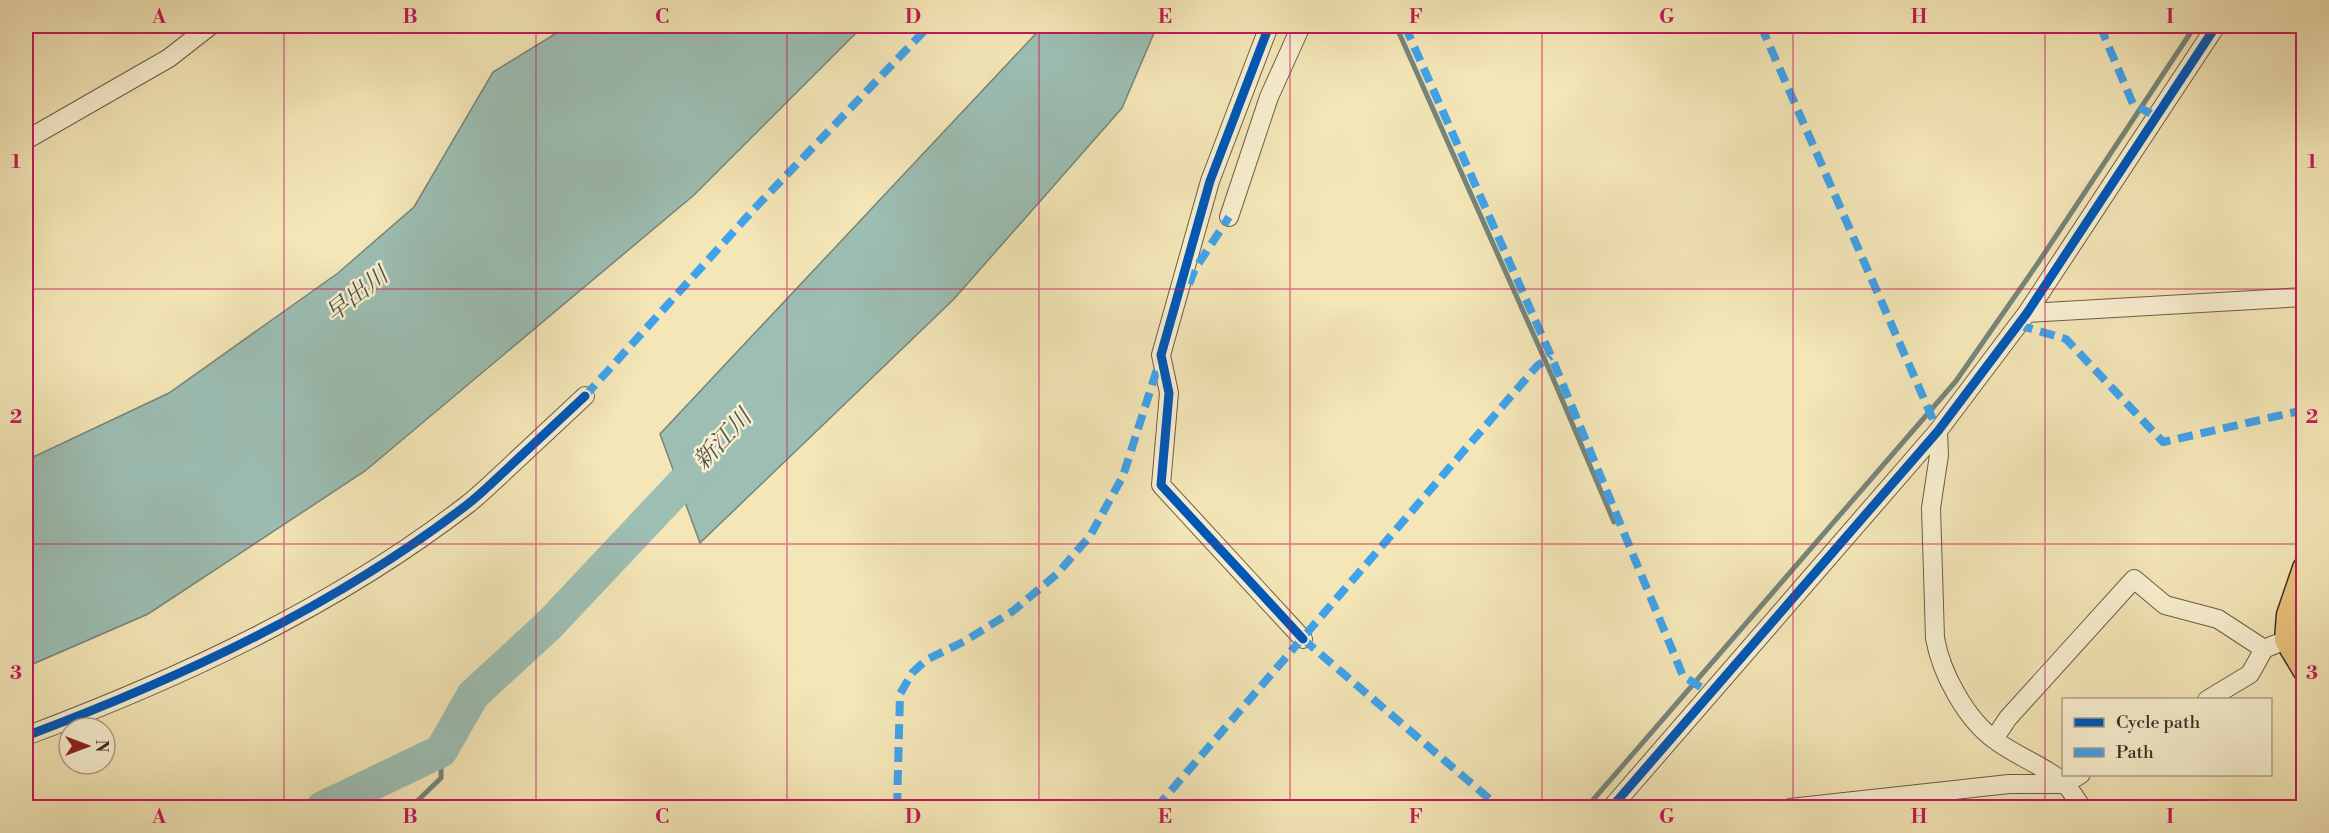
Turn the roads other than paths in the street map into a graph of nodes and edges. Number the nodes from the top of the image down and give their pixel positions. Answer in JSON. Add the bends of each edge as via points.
{"nodes":[{"id":1,"x":210,"y":26,"type":"edge"},
{"id":2,"x":1269,"y":26,"type":"edge"},
{"id":3,"x":1301,"y":26,"type":"edge"},
{"id":4,"x":2216,"y":26,"type":"edge"},
{"id":5,"x":26,"y":141,"type":"edge"},
{"id":6,"x":1229,"y":217,"type":"dead end"},
{"id":7,"x":2304,"y":297,"type":"edge"},
{"id":8,"x":2028,"y":313,"type":"junction"},
{"id":9,"x":585,"y":396,"type":"dead end"},
{"id":10,"x":1938,"y":431,"type":"junction"},
{"id":11,"x":2304,"y":568,"type":"edge"},
{"id":12,"x":1303,"y":639,"type":"dead end"},
{"id":13,"x":2286,"y":640,"type":"junction"},
{"id":14,"x":2264,"y":649,"type":"junction"},
{"id":15,"x":2304,"y":670,"type":"edge"},
{"id":16,"x":2209,"y":698,"type":"edge"},
{"id":17,"x":26,"y":736,"type":"edge"},
{"id":18,"x":1994,"y":740,"type":"junction"},
{"id":19,"x":2062,"y":774,"type":"edge"},
{"id":20,"x":2073,"y":779,"type":"edge"},
{"id":21,"x":1611,"y":807,"type":"edge"},
{"id":22,"x":1790,"y":807,"type":"edge"},
{"id":23,"x":2082,"y":807,"type":"edge"}],
"edges":[{"from":1,"to":5,"type":"street","via":[[169,58]]},
{"from":2,"to":12,"type":"street","via":[[1210,180],[1161,355],[1169,393],[1161,485]]},
{"from":3,"to":6,"type":"street","via":[[1269,98]]},
{"from":4,"to":8,"type":"street"},
{"from":7,"to":8,"type":"street"},
{"from":8,"to":10,"type":"street"},
{"from":9,"to":17,"type":"street","via":[[469,503],[324,600],[214,657]]},
{"from":10,"to":18,"type":"street","via":[[1940,455],[1931,508],[1935,638],[1948,680]]},
{"from":10,"to":21,"type":"street"},
{"from":11,"to":13,"type":"main road","via":[[2288,615]]},
{"from":13,"to":14,"type":"street"},
{"from":13,"to":15,"type":"main road"},
{"from":14,"to":16,"type":"street","via":[[2250,674]]},
{"from":14,"to":18,"type":"street","via":[[2218,619],[2165,605],[2134,579],[2008,718]]},
{"from":18,"to":19,"type":"street"},
{"from":20,"to":22,"type":"street"},
{"from":20,"to":23,"type":"street"}]}
